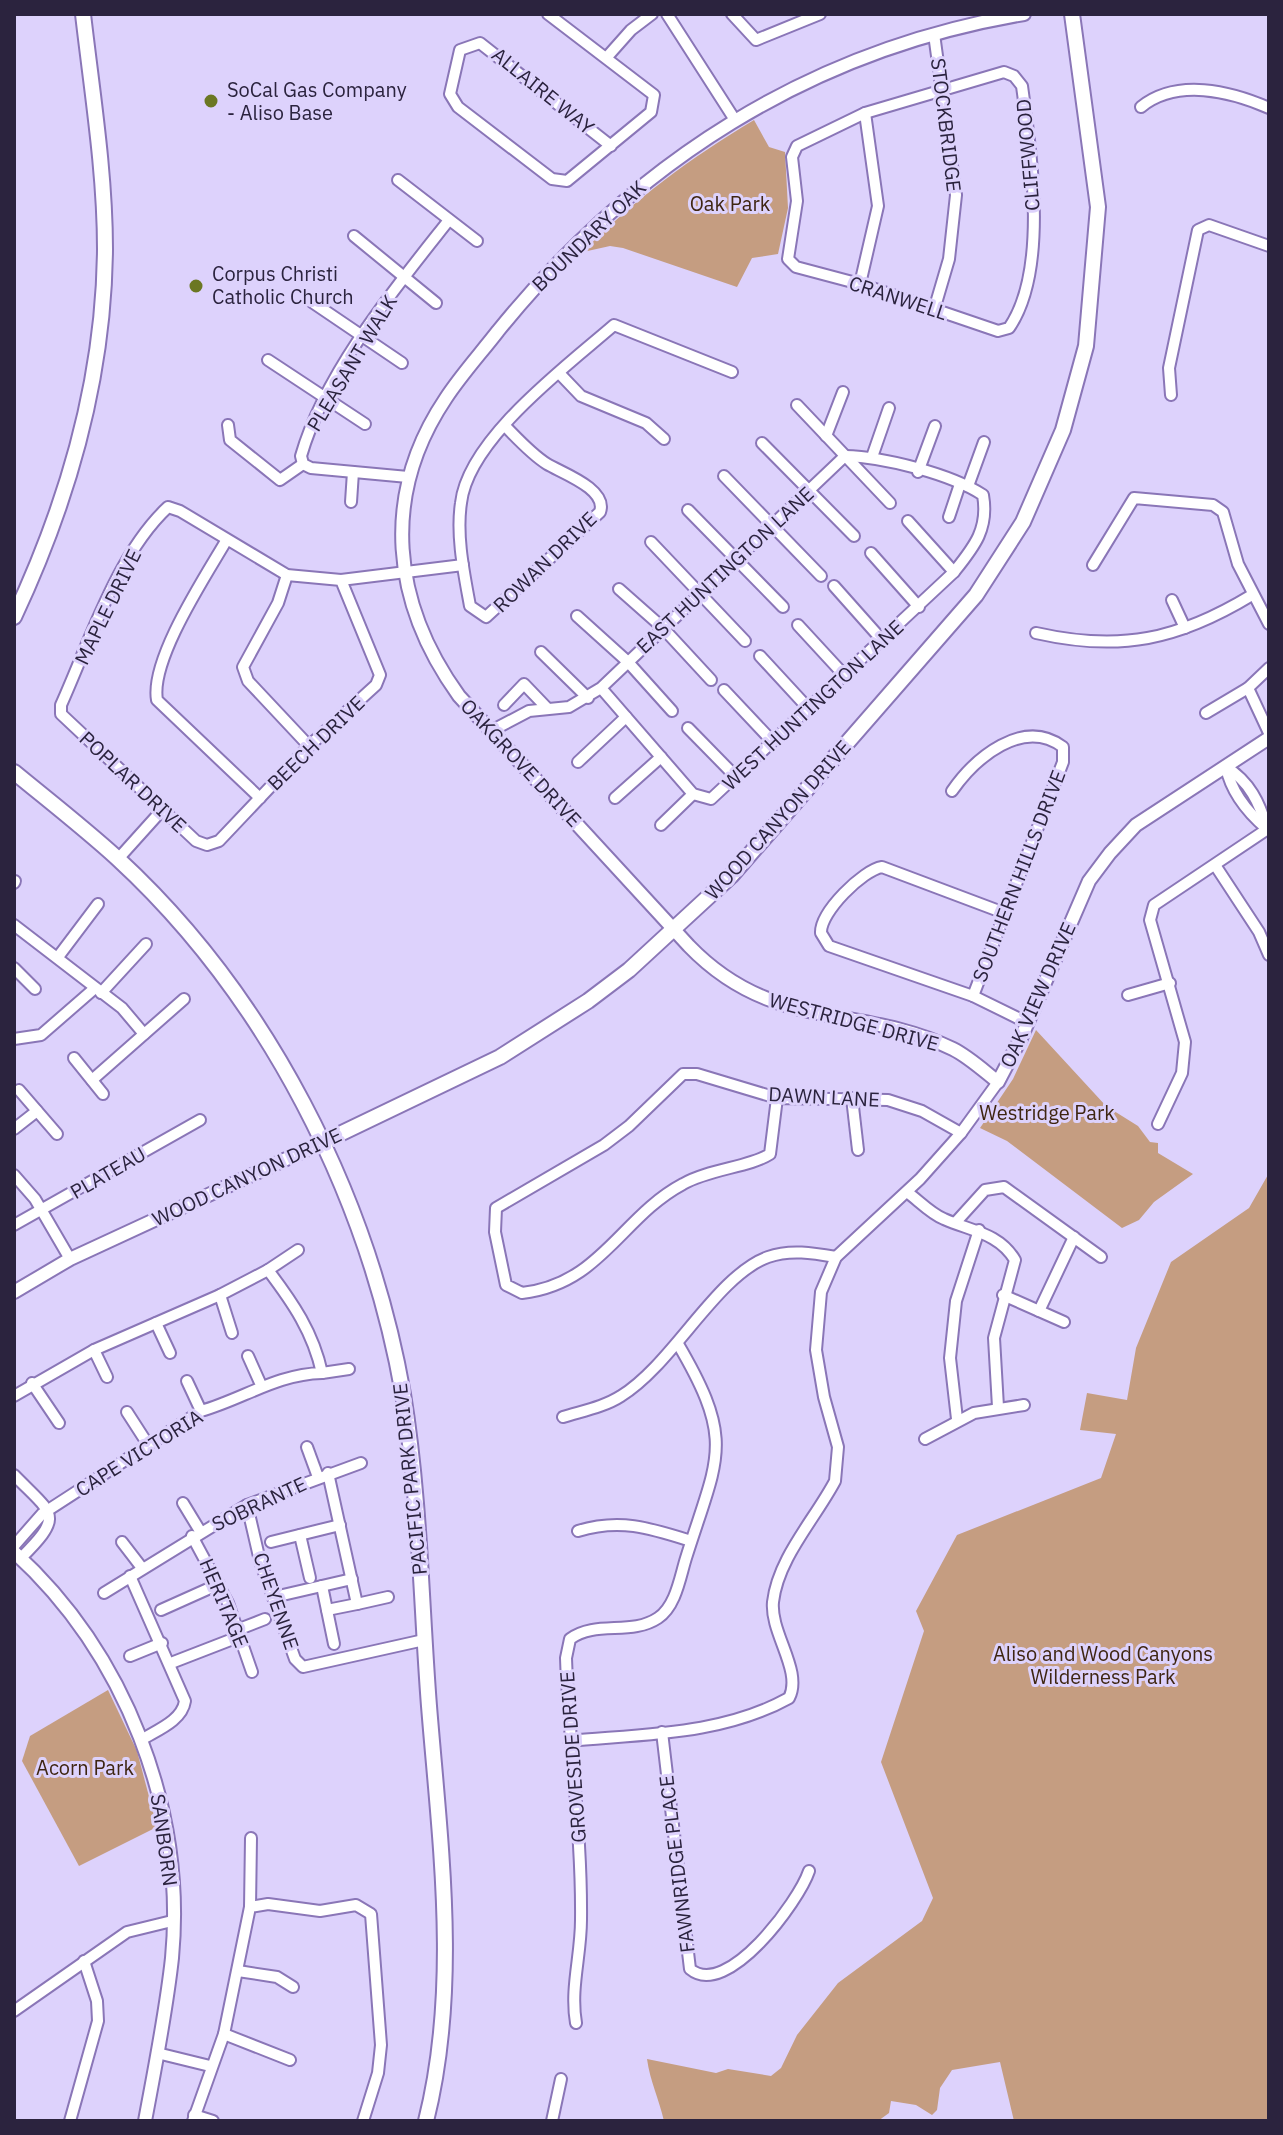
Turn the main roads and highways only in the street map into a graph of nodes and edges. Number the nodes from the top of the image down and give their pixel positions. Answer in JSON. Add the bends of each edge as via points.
{"nodes":[{"id":1,"x":83,"y":14,"type":"edge"},
{"id":2,"x":1072,"y":14,"type":"edge"},
{"id":3,"x":14,"y":617,"type":"edge"},
{"id":4,"x":14,"y":772,"type":"edge"},
{"id":5,"x":323,"y":1142,"type":"junction"},
{"id":6,"x":426,"y":2121,"type":"edge"}],
"edges":[{"from":1,"to":3,"type":"main road","via":[[102,176],[103,309],[75,457]]},
{"from":2,"to":5,"type":"main road","name":"WOOD CANYON DRIVE","via":[[1098,207],[1086,346],[1063,430],[1023,522],[976,595],[731,876],[675,930],[588,1001],[500,1057]]},
{"from":4,"to":5,"type":"main road","name":"PACIFIC PARK DRIVE","via":[[118,859],[165,907],[239,1001]]},
{"from":5,"to":6,"type":"main road","name":"PACIFIC PARK DRIVE","via":[[357,1222],[398,1368],[412,1466],[445,1938],[440,2029]]}]}
